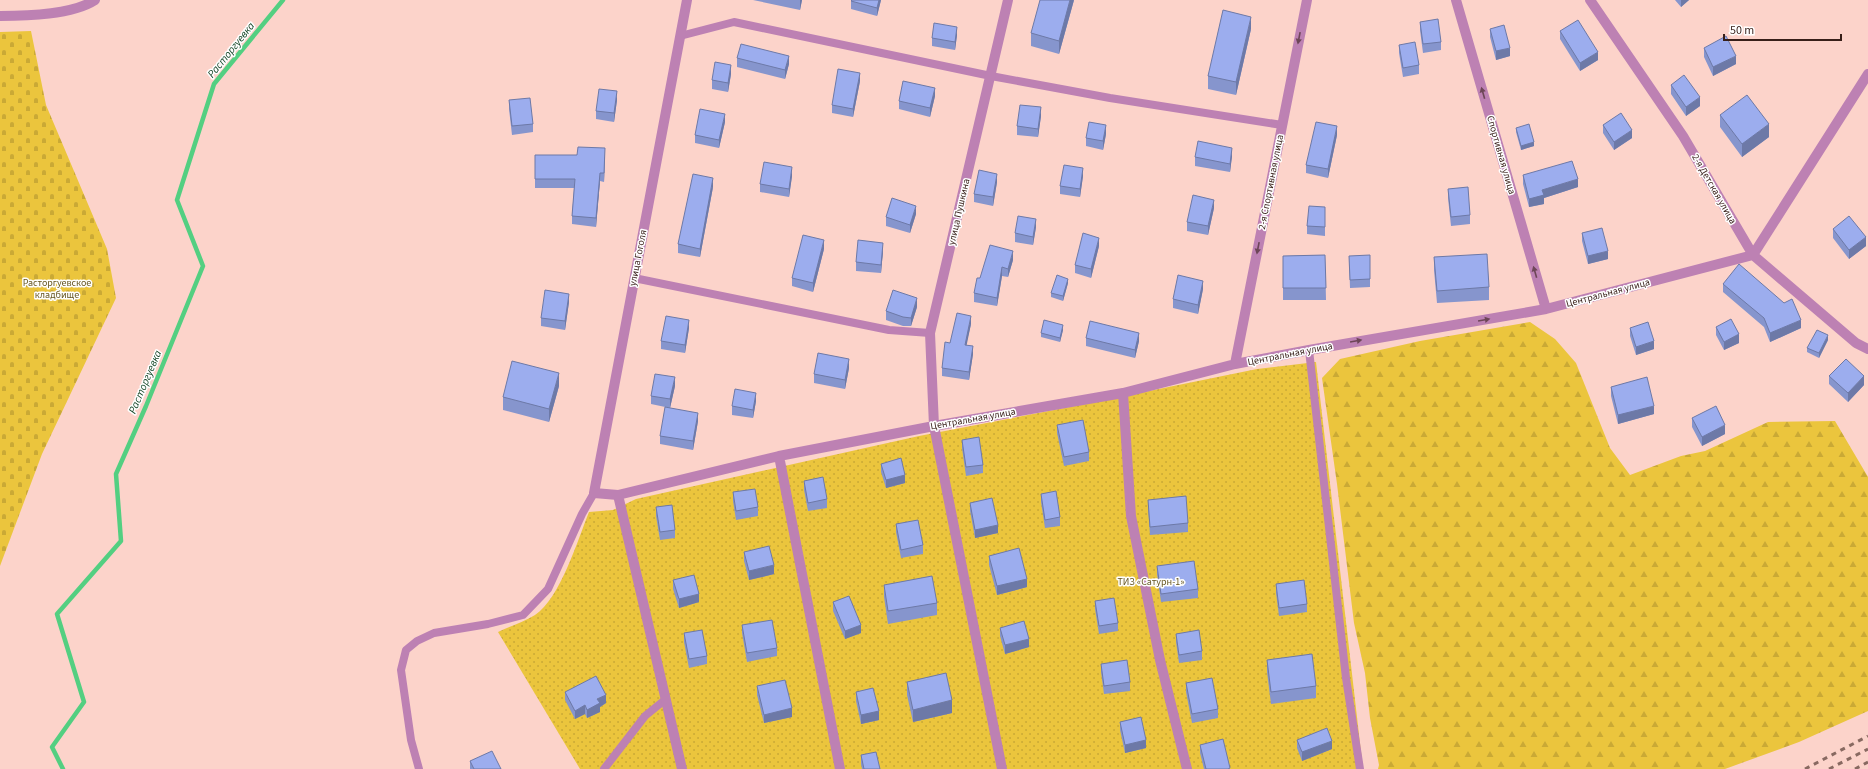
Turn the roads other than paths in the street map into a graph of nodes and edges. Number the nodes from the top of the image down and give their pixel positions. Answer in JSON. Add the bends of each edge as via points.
{"nodes":[{"id":1,"x":95,"y":0,"type":"edge"},
{"id":2,"x":687,"y":0,"type":"edge"},
{"id":3,"x":1008,"y":0,"type":"edge"},
{"id":4,"x":1306,"y":0,"type":"edge"},
{"id":5,"x":1456,"y":0,"type":"edge"},
{"id":6,"x":1590,"y":0,"type":"edge"},
{"id":7,"x":0,"y":16,"type":"edge"},
{"id":8,"x":680,"y":36,"type":"junction"},
{"id":9,"x":1868,"y":74,"type":"edge"},
{"id":10,"x":991,"y":76,"type":"junction"},
{"id":11,"x":1282,"y":125,"type":"junction"},
{"id":12,"x":1753,"y":255,"type":"junction"},
{"id":13,"x":634,"y":278,"type":"junction"},
{"id":14,"x":1546,"y":310,"type":"junction"},
{"id":15,"x":930,"y":333,"type":"junction"},
{"id":16,"x":1868,"y":349,"type":"edge"},
{"id":17,"x":1309,"y":350,"type":"junction"},
{"id":18,"x":1235,"y":364,"type":"junction"},
{"id":19,"x":1123,"y":393,"type":"junction"},
{"id":20,"x":934,"y":426,"type":"junction"},
{"id":21,"x":779,"y":456,"type":"junction"},
{"id":22,"x":594,"y":493,"type":"junction"},
{"id":23,"x":618,"y":495,"type":"junction"},
{"id":24,"x":666,"y":700,"type":"junction"},
{"id":25,"x":419,"y":769,"type":"edge"},
{"id":26,"x":604,"y":769,"type":"edge"},
{"id":27,"x":682,"y":769,"type":"edge"},
{"id":28,"x":840,"y":769,"type":"edge"},
{"id":29,"x":1002,"y":769,"type":"edge"},
{"id":30,"x":1187,"y":769,"type":"edge"},
{"id":31,"x":1360,"y":769,"type":"edge"}],
"edges":[{"from":1,"to":7,"type":"street","via":[[61,12]]},
{"from":2,"to":8,"type":"street","name":"улица Гоголя"},
{"from":3,"to":10,"type":"street","name":"улица Пушкина"},
{"from":4,"to":11,"type":"street","name":"2-я Спортивная улица","one_way":true},
{"from":14,"to":5,"type":"street","name":"Спортивная улица","one_way":true},
{"from":6,"to":12,"type":"street","name":"2-я Детская улица","via":[[1683,136]]},
{"from":8,"to":10,"type":"lane","via":[[734,22]]},
{"from":8,"to":13,"type":"street","name":"улица Гоголя"},
{"from":9,"to":12,"type":"street"},
{"from":10,"to":11,"type":"lane"},
{"from":10,"to":15,"type":"street","name":"улица Пушкина"},
{"from":11,"to":18,"type":"street","name":"2-я Спортивная улица","one_way":true},
{"from":12,"to":14,"type":"street","name":"Центральная улица"},
{"from":12,"to":16,"type":"street","name":"2-я Детская улица","via":[[1856,344]]},
{"from":13,"to":15,"type":"lane","via":[[889,330]]},
{"from":13,"to":22,"type":"street","name":"улица Гоголя"},
{"from":17,"to":14,"type":"street","name":"Центральная улица","one_way":true},
{"from":15,"to":20,"type":"street","name":"улица Пушкина"},
{"from":17,"to":18,"type":"street","name":"Центральная улица"},
{"from":17,"to":31,"type":"lane","via":[[1339,619]]},
{"from":18,"to":19,"type":"street","name":"Центральная улица"},
{"from":19,"to":20,"type":"street","name":"Центральная улица"},
{"from":19,"to":30,"type":"street","via":[[1131,516],[1160,660]]},
{"from":20,"to":21,"type":"street","name":"Центральная улица"},
{"from":20,"to":29,"type":"street","name":"улица Пушкина"},
{"from":21,"to":23,"type":"street","name":"Центральная улица"},
{"from":21,"to":28,"type":"street"},
{"from":22,"to":23,"type":"street"},
{"from":22,"to":25,"type":"lane","via":[[548,589],[523,615],[434,633],[406,650],[401,670],[411,740]]},
{"from":23,"to":24,"type":"street"},
{"from":24,"to":26,"type":"lane","via":[[644,716]]},
{"from":24,"to":27,"type":"street"}]}
